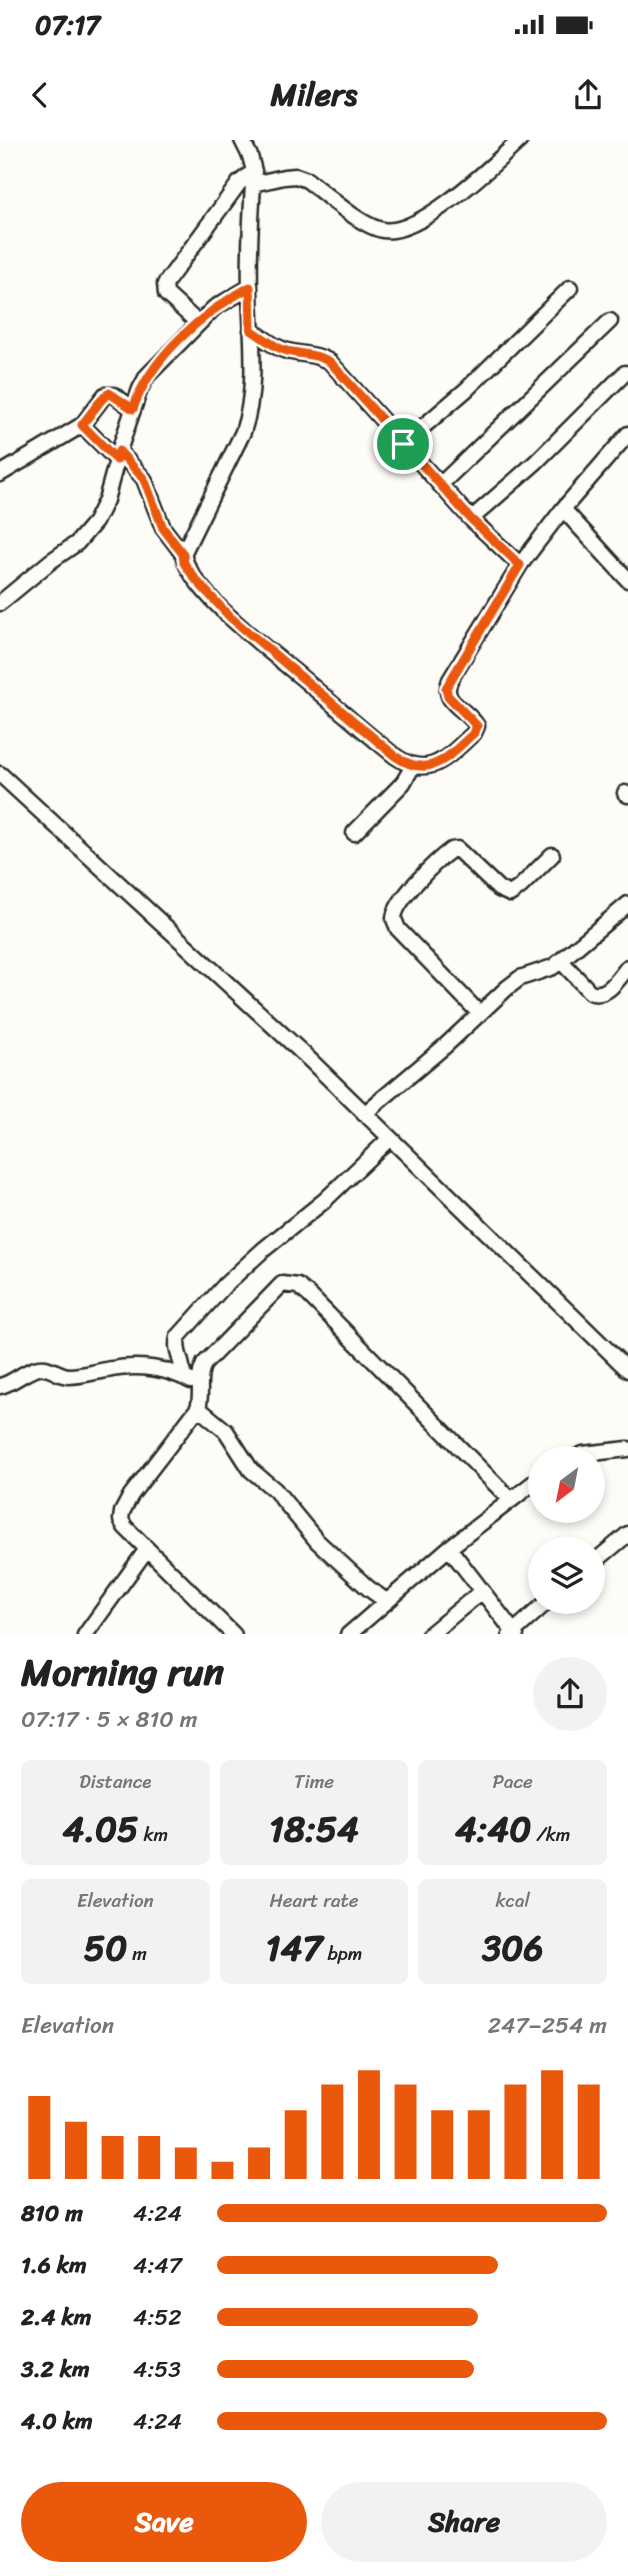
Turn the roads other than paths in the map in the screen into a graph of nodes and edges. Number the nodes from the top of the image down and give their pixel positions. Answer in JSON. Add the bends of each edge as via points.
{"nodes":[{"id":1,"x":242,"y":140,"type":"edge"},
{"id":2,"x":520,"y":140,"type":"edge"},
{"id":3,"x":253,"y":177,"type":"junction"},
{"id":4,"x":250,"y":287,"type":"junction"},
{"id":5,"x":570,"y":288,"type":"dead end"},
{"id":6,"x":610,"y":321,"type":"dead end"},
{"id":7,"x":198,"y":323,"type":"junction"},
{"id":8,"x":251,"y":330,"type":"junction"},
{"id":9,"x":625,"y":373,"type":"dead end"},
{"id":10,"x":133,"y":409,"type":"junction"},
{"id":11,"x":82,"y":425,"type":"junction"},
{"id":12,"x":628,"y":434,"type":"edge"},
{"id":13,"x":403,"y":444,"type":"junction"},
{"id":14,"x":118,"y":456,"type":"junction"},
{"id":15,"x":0,"y":474,"type":"edge"},
{"id":16,"x":440,"y":485,"type":"junction"},
{"id":17,"x":563,"y":509,"type":"junction"},
{"id":18,"x":471,"y":519,"type":"junction"},
{"id":19,"x":183,"y":554,"type":"junction"},
{"id":20,"x":520,"y":565,"type":"junction"},
{"id":21,"x":628,"y":580,"type":"edge"},
{"id":22,"x":0,"y":603,"type":"edge"},
{"id":23,"x":413,"y":766,"type":"junction"},
{"id":24,"x":0,"y":774,"type":"edge"},
{"id":25,"x":354,"y":834,"type":"dead end"},
{"id":26,"x":552,"y":855,"type":"dead end"},
{"id":27,"x":628,"y":904,"type":"edge"},
{"id":28,"x":561,"y":961,"type":"junction"},
{"id":29,"x":628,"y":967,"type":"edge"},
{"id":30,"x":480,"y":1014,"type":"junction"},
{"id":31,"x":364,"y":1114,"type":"junction"},
{"id":32,"x":389,"y":1139,"type":"junction"},
{"id":33,"x":627,"y":1365,"type":"edge"},
{"id":34,"x":183,"y":1377,"type":"junction"},
{"id":35,"x":198,"y":1385,"type":"junction"},
{"id":36,"x":0,"y":1387,"type":"edge"},
{"id":37,"x":198,"y":1408,"type":"junction"},
{"id":38,"x":628,"y":1450,"type":"edge"},
{"id":39,"x":606,"y":1452,"type":"edge"},
{"id":40,"x":528,"y":1486,"type":"edge"},
{"id":41,"x":510,"y":1499,"type":"junction"},
{"id":42,"x":628,"y":1534,"type":"edge"},
{"id":43,"x":449,"y":1548,"type":"junction"},
{"id":44,"x":146,"y":1549,"type":"junction"},
{"id":45,"x":605,"y":1553,"type":"edge"},
{"id":46,"x":482,"y":1591,"type":"junction"},
{"id":47,"x":386,"y":1601,"type":"junction"},
{"id":48,"x":534,"y":1614,"type":"edge"},
{"id":49,"x":514,"y":1633,"type":"edge"},
{"id":50,"x":85,"y":1634,"type":"edge"},
{"id":51,"x":234,"y":1634,"type":"edge"},
{"id":52,"x":348,"y":1634,"type":"edge"},
{"id":53,"x":429,"y":1634,"type":"edge"}],
"edges":[{"from":1,"to":3,"type":"street"},
{"from":2,"to":3,"type":"street","via":[[437,210],[397,230],[370,226],[307,180]]},
{"from":3,"to":4,"type":"street"},
{"from":3,"to":7,"type":"street","via":[[239,183],[164,284],[166,294]]},
{"from":4,"to":7,"type":"street"},
{"from":4,"to":8,"type":"street"},
{"from":5,"to":13,"type":"street"},
{"from":6,"to":16,"type":"street"},
{"from":7,"to":10,"type":"street","via":[[147,376]]},
{"from":8,"to":13,"type":"street","via":[[279,348],[318,355],[330,362]]},
{"from":8,"to":19,"type":"street","via":[[249,415]]},
{"from":9,"to":18,"type":"street"},
{"from":10,"to":11,"type":"street","via":[[109,393]]},
{"from":10,"to":14,"type":"street"},
{"from":11,"to":14,"type":"street"},
{"from":11,"to":15,"type":"street"},
{"from":12,"to":17,"type":"street"},
{"from":13,"to":16,"type":"street"},
{"from":14,"to":19,"type":"street","via":[[144,479],[163,528]]},
{"from":14,"to":22,"type":"street","via":[[106,500],[88,533]]},
{"from":16,"to":18,"type":"street"},
{"from":17,"to":20,"type":"street"},
{"from":17,"to":21,"type":"street"},
{"from":18,"to":20,"type":"street"},
{"from":19,"to":23,"type":"street","via":[[196,580],[230,617],[388,751]]},
{"from":20,"to":23,"type":"street","via":[[446,688],[448,696],[474,721],[474,733],[436,765]]},
{"from":23,"to":25,"type":"street","via":[[403,783]]},
{"from":24,"to":31,"type":"street"},
{"from":26,"to":30,"type":"street","via":[[510,894],[457,849],[452,850],[404,897],[396,911],[398,929]]},
{"from":27,"to":28,"type":"street"},
{"from":28,"to":29,"type":"street","via":[[596,995],[603,994]]},
{"from":28,"to":30,"type":"street","via":[[547,971],[520,978]]},
{"from":30,"to":31,"type":"street"},
{"from":31,"to":32,"type":"street"},
{"from":32,"to":33,"type":"street"},
{"from":32,"to":34,"type":"street","via":[[234,1276],[178,1337]]},
{"from":34,"to":35,"type":"street"},
{"from":34,"to":36,"type":"street","via":[[134,1367],[62,1376],[44,1367]]},
{"from":35,"to":37,"type":"street"},
{"from":35,"to":41,"type":"street","via":[[204,1364],[282,1284],[298,1286]]},
{"from":37,"to":44,"type":"street","via":[[122,1512],[125,1527]]},
{"from":37,"to":47,"type":"street","via":[[226,1431],[251,1470],[275,1490],[317,1541]]},
{"from":38,"to":39,"type":"street"},
{"from":40,"to":41,"type":"street"},
{"from":41,"to":43,"type":"street"},
{"from":42,"to":45,"type":"street"},
{"from":43,"to":46,"type":"street"},
{"from":43,"to":47,"type":"street"},
{"from":44,"to":50,"type":"street"},
{"from":44,"to":51,"type":"street"},
{"from":46,"to":49,"type":"street"},
{"from":46,"to":53,"type":"street"},
{"from":47,"to":52,"type":"street"},
{"from":48,"to":49,"type":"street"}]}
